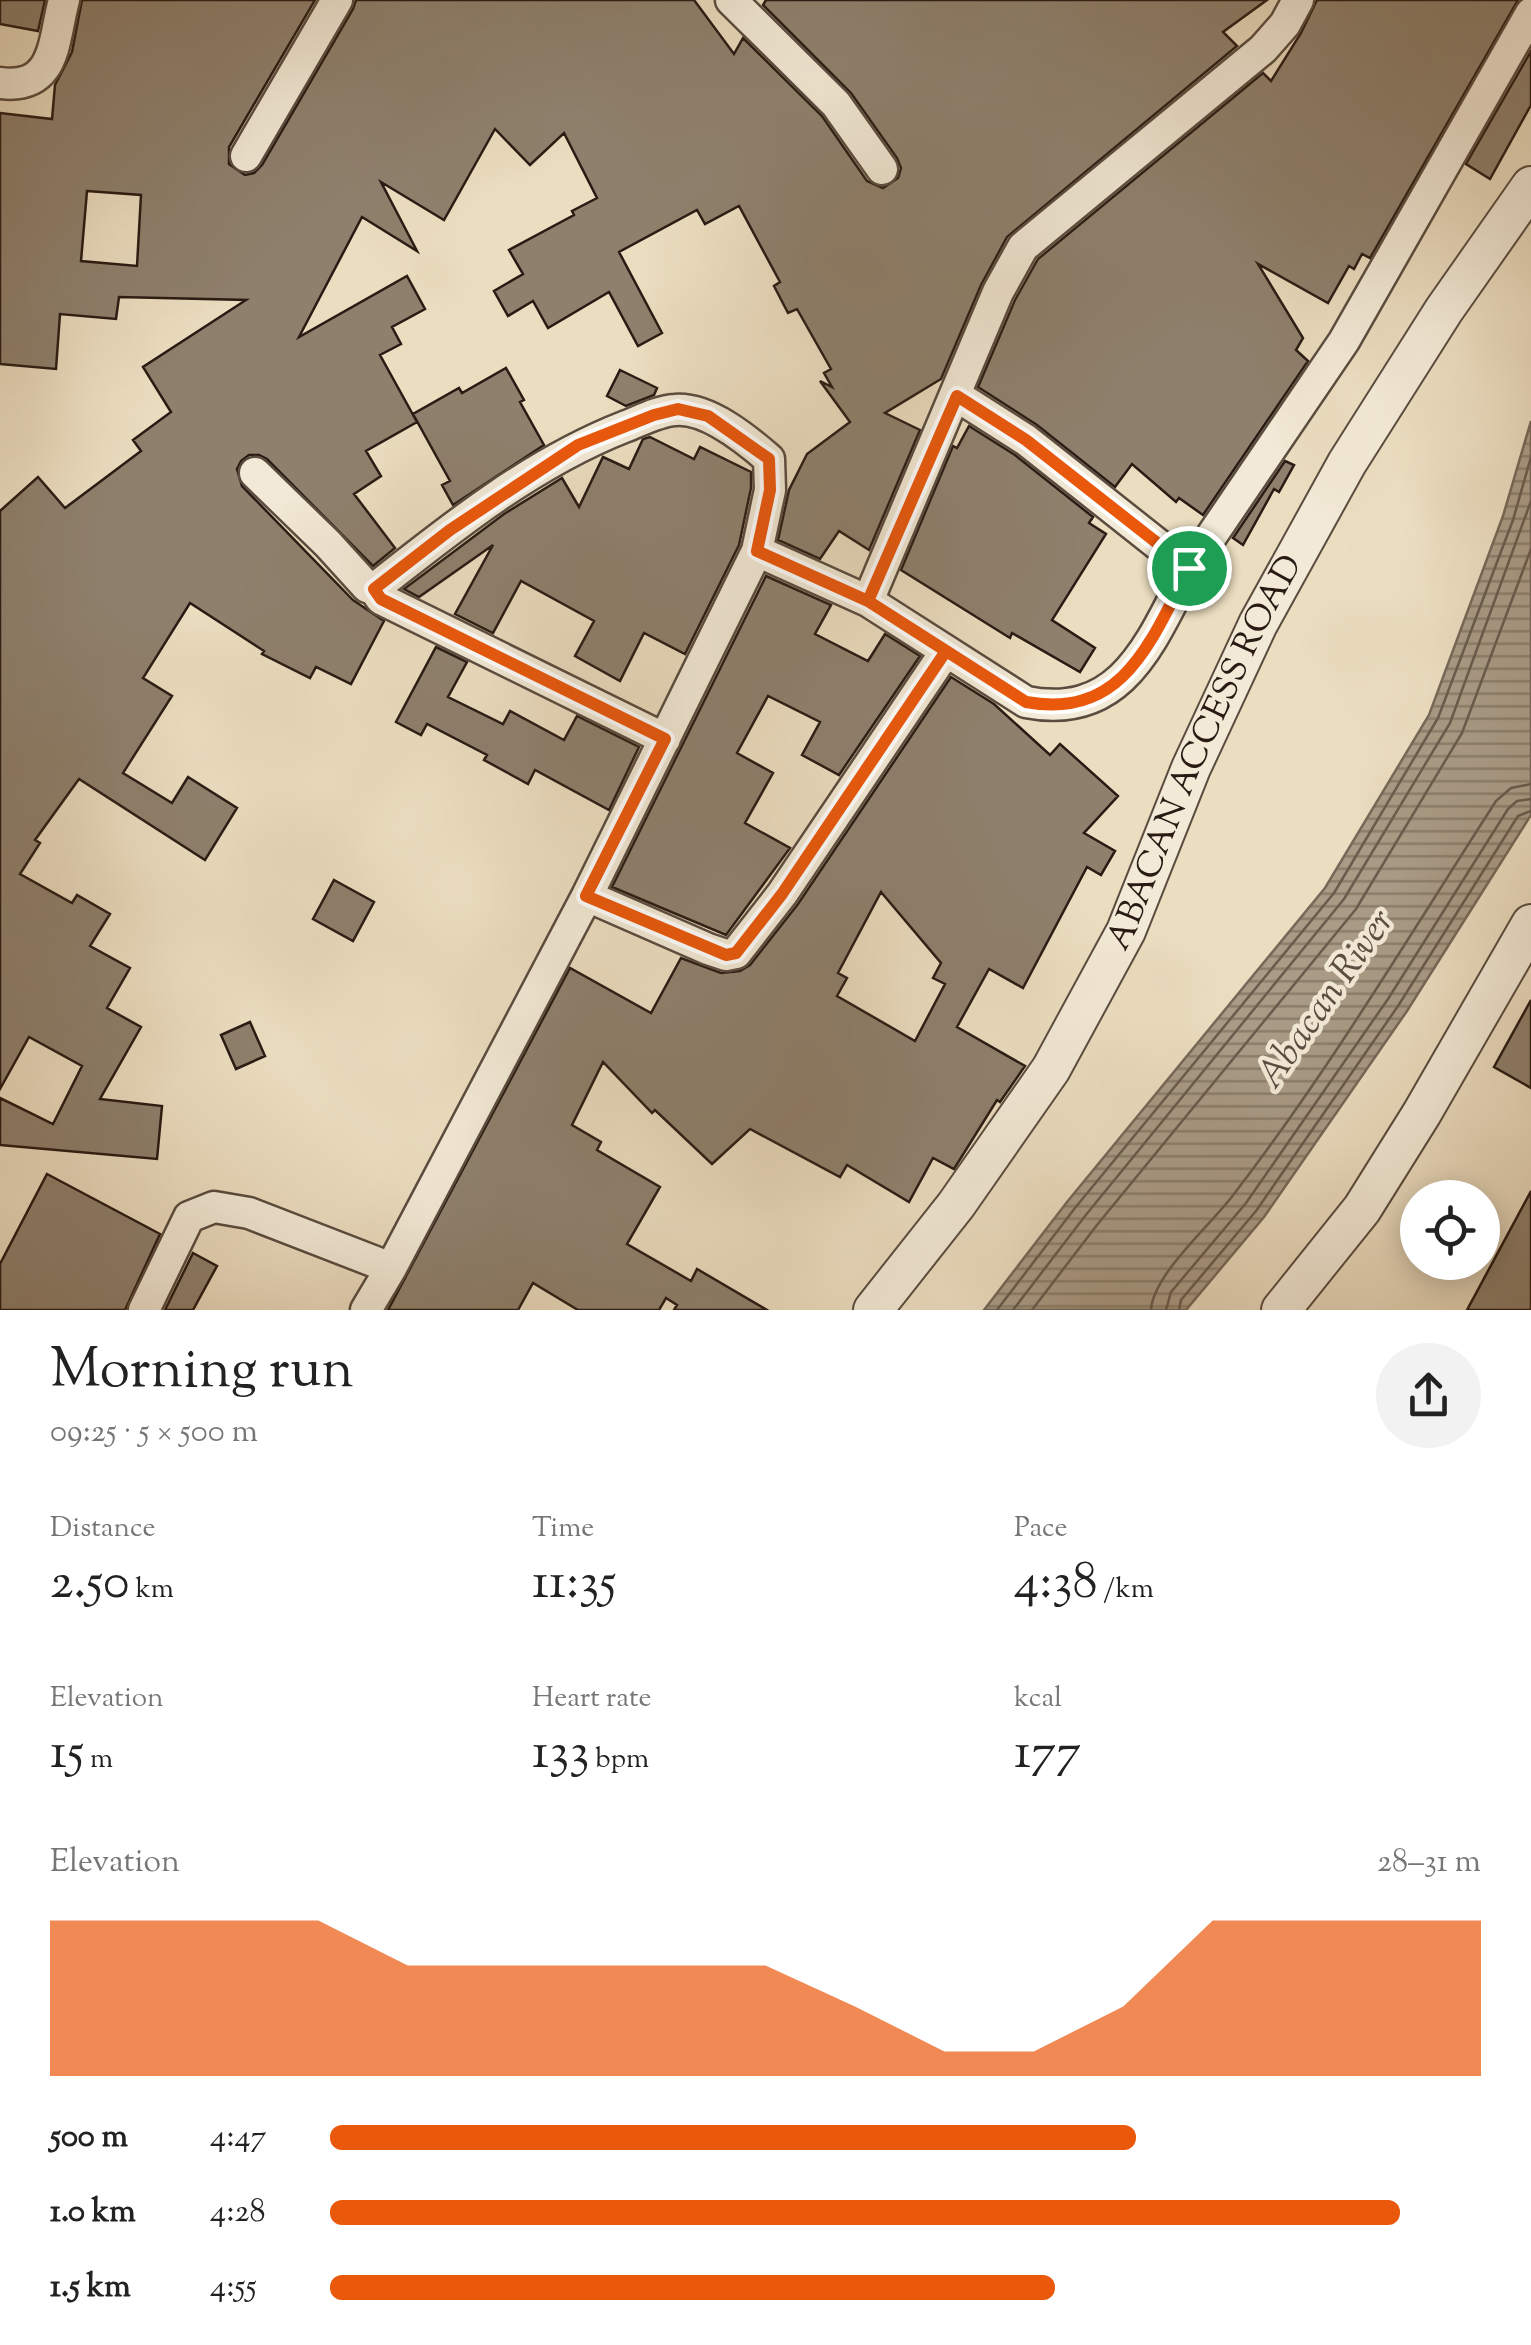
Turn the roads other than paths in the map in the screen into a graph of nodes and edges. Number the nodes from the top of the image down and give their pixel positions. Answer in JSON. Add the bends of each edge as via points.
{"nodes":[{"id":1,"x":64,"y":0,"type":"edge"},
{"id":2,"x":338,"y":0,"type":"edge"},
{"id":3,"x":731,"y":0,"type":"edge"},
{"id":4,"x":1298,"y":0,"type":"edge"},
{"id":5,"x":1531,"y":12,"type":"edge"},
{"id":6,"x":0,"y":84,"type":"edge"},
{"id":7,"x":246,"y":156,"type":"dead end"},
{"id":8,"x":882,"y":169,"type":"dead end"},
{"id":9,"x":1531,"y":186,"type":"edge"},
{"id":10,"x":957,"y":396,"type":"junction"},
{"id":11,"x":254,"y":473,"type":"dead end"},
{"id":12,"x":757,"y":551,"type":"junction"},
{"id":13,"x":1189,"y":568,"type":"junction"},
{"id":14,"x":374,"y":589,"type":"junction"},
{"id":15,"x":868,"y":601,"type":"junction"},
{"id":16,"x":946,"y":651,"type":"junction"},
{"id":17,"x":665,"y":739,"type":"junction"},
{"id":18,"x":586,"y":896,"type":"junction"},
{"id":19,"x":1531,"y":924,"type":"edge"},
{"id":20,"x":391,"y":1268,"type":"junction"},
{"id":21,"x":144,"y":1310,"type":"edge"},
{"id":22,"x":366,"y":1310,"type":"edge"},
{"id":23,"x":872,"y":1310,"type":"edge"},
{"id":24,"x":1281,"y":1310,"type":"edge"}],
"edges":[{"from":1,"to":6,"type":"street","via":[[47,67],[33,80]]},
{"from":2,"to":7,"type":"street"},
{"from":3,"to":8,"type":"street","via":[[836,104]]},
{"from":4,"to":10,"type":"street","via":[[1263,49],[1022,247]]},
{"from":5,"to":13,"type":"street","via":[[1344,342]]},
{"from":9,"to":23,"type":"street","name":"ABACAN ACCESS ROAD","via":[[1357,448],[1258,624],[1126,931],[1051,1069]]},
{"from":10,"to":13,"type":"street","via":[[1026,440]]},
{"from":10,"to":15,"type":"street"},
{"from":11,"to":14,"type":"street"},
{"from":12,"to":14,"type":"street","via":[[770,490],[769,459],[708,416],[678,409],[578,445]]},
{"from":12,"to":15,"type":"street"},
{"from":12,"to":17,"type":"street"},
{"from":13,"to":16,"type":"street","via":[[1132,667],[1105,694],[1076,704],[1026,702]]},
{"from":14,"to":17,"type":"street","via":[[381,599]]},
{"from":15,"to":16,"type":"street"},
{"from":16,"to":18,"type":"street","via":[[736,953],[708,949]]},
{"from":17,"to":18,"type":"street"},
{"from":18,"to":20,"type":"street"},
{"from":19,"to":24,"type":"street","via":[[1362,1209]]},
{"from":20,"to":21,"type":"street","via":[[249,1212],[214,1207],[189,1217]]},
{"from":20,"to":22,"type":"street"}]}
